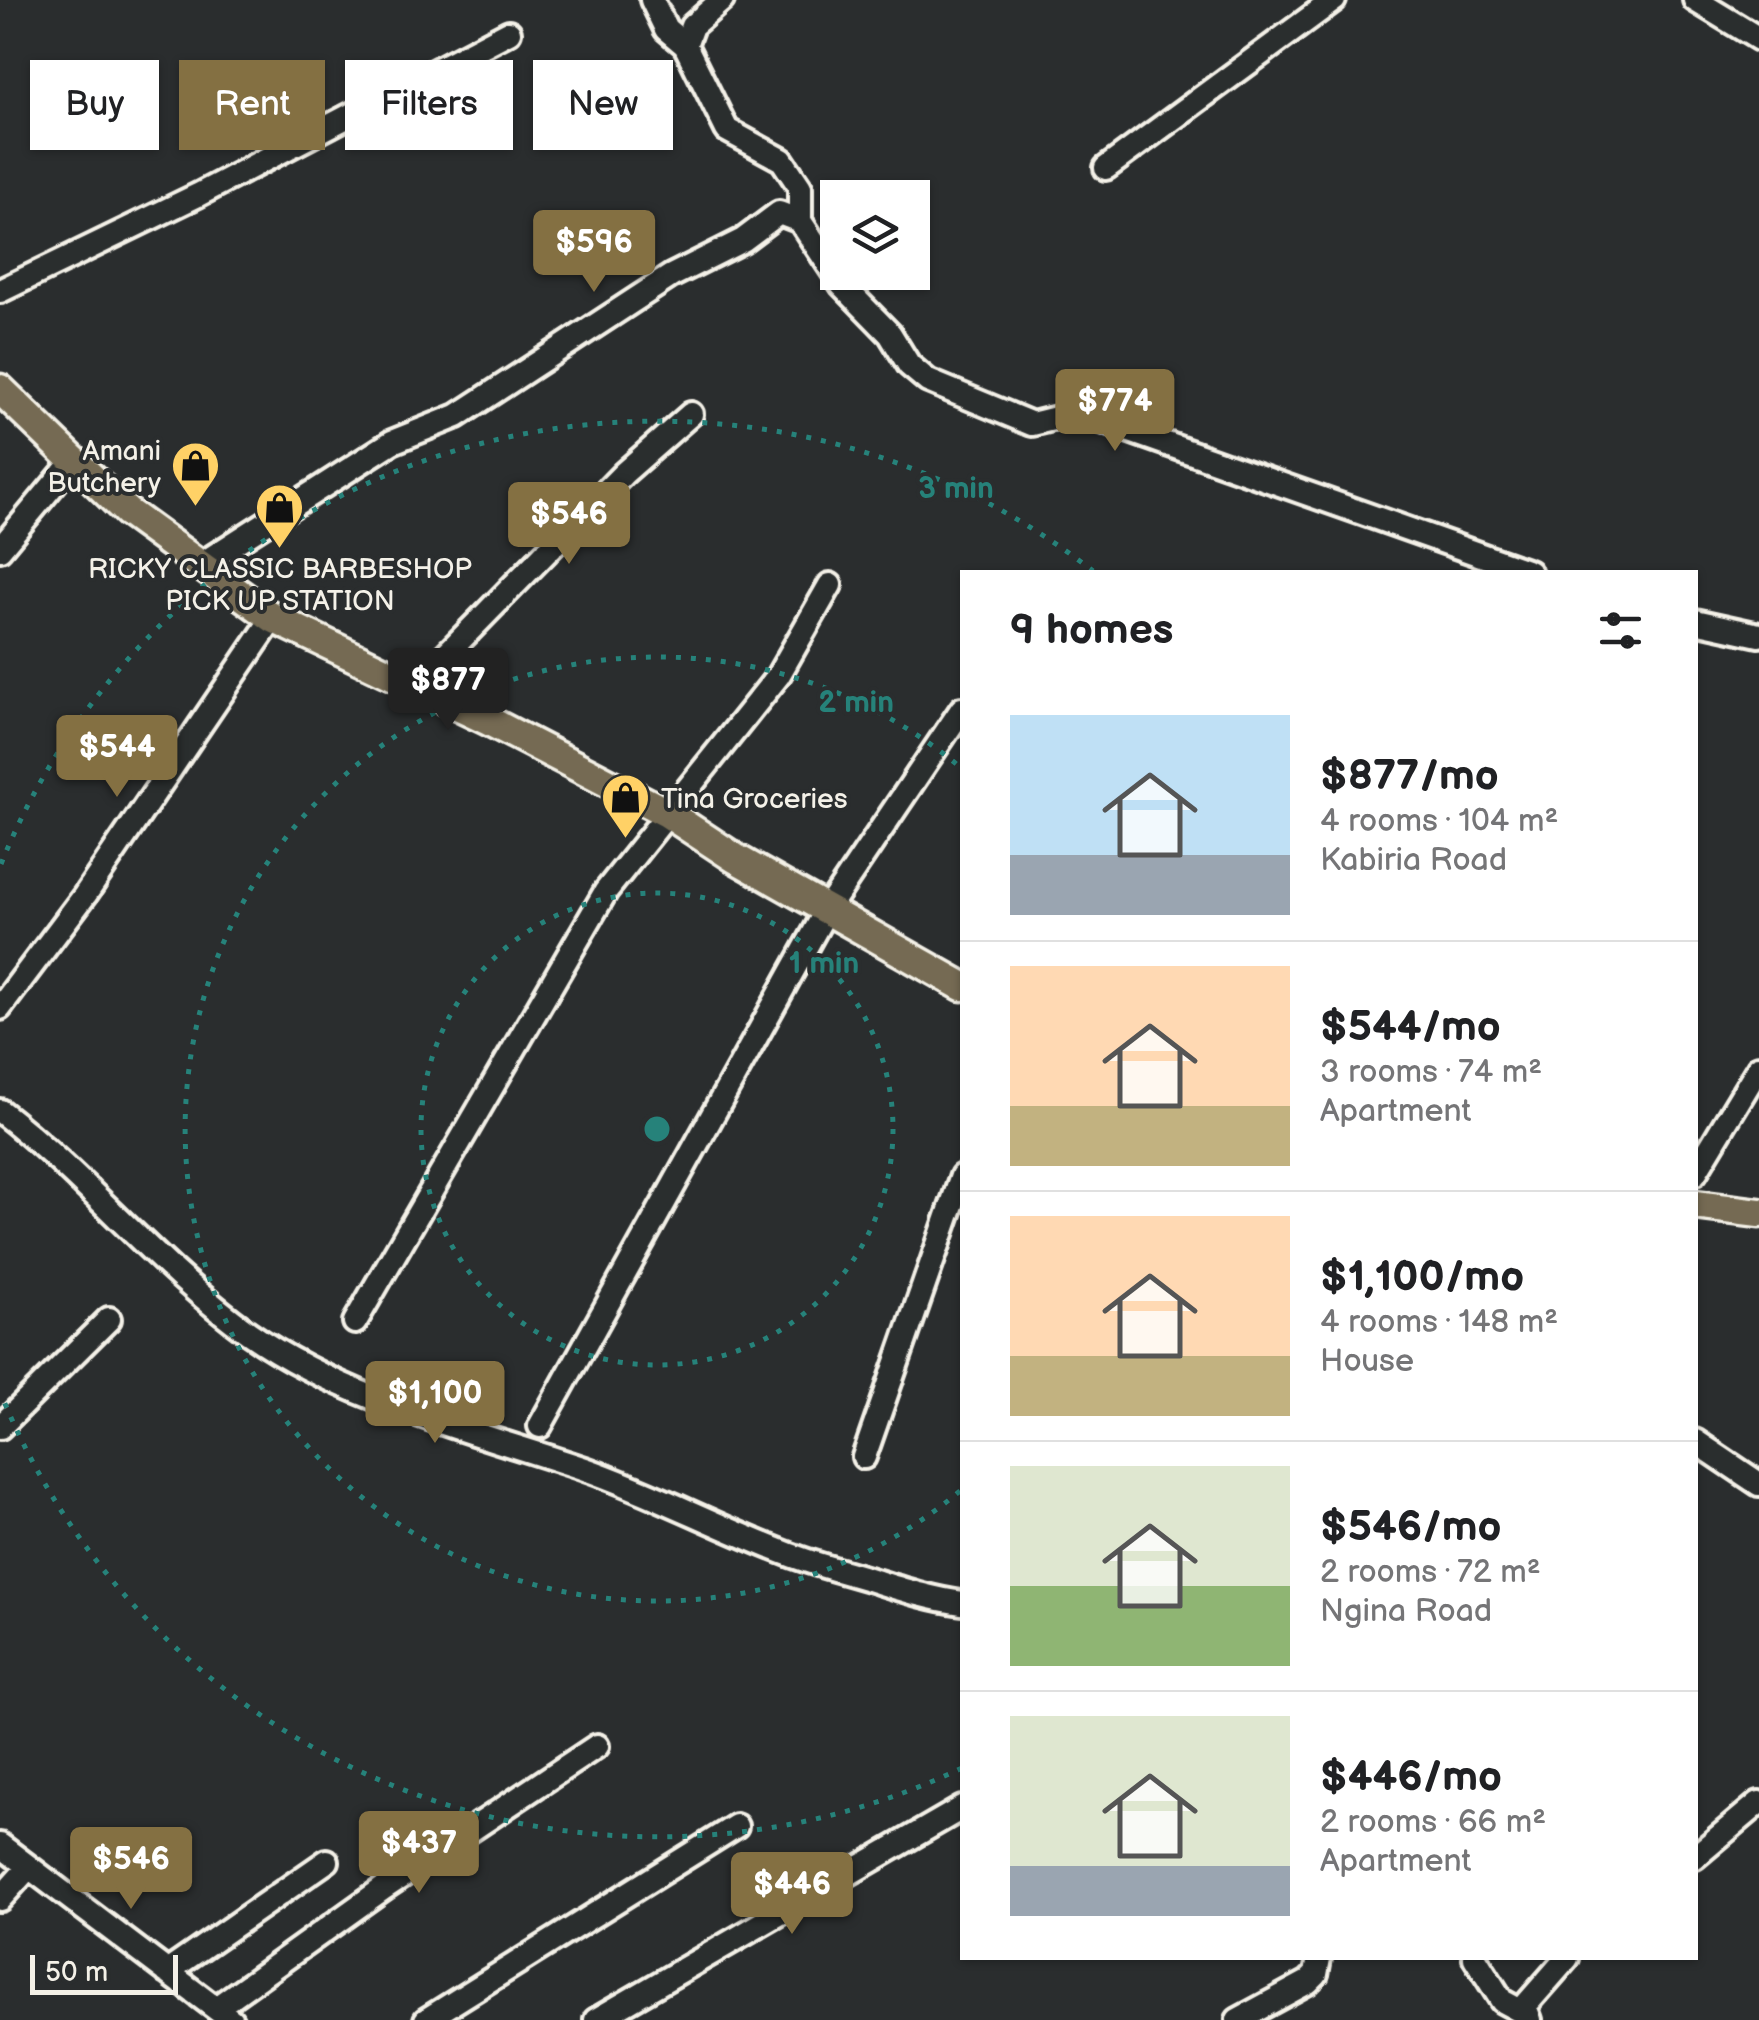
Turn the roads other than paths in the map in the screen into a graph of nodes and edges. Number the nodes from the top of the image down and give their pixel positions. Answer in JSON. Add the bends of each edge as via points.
{"nodes":[{"id":1,"x":652,"y":0,"type":"edge"},
{"id":2,"x":722,"y":0,"type":"edge"},
{"id":3,"x":1334,"y":0,"type":"edge"},
{"id":4,"x":1696,"y":0,"type":"edge"},
{"id":5,"x":509,"y":32,"type":"dead end"},
{"id":6,"x":1759,"y":39,"type":"edge"},
{"id":7,"x":684,"y":45,"type":"junction"},
{"id":8,"x":1106,"y":168,"type":"dead end"},
{"id":9,"x":800,"y":220,"type":"junction"},
{"id":10,"x":0,"y":291,"type":"edge"},
{"id":11,"x":0,"y":389,"type":"edge"},
{"id":12,"x":691,"y":414,"type":"dead end"},
{"id":13,"x":74,"y":460,"type":"junction"},
{"id":14,"x":0,"y":549,"type":"edge"},
{"id":15,"x":200,"y":566,"type":"junction"},
{"id":16,"x":1524,"y":570,"type":"edge"},
{"id":17,"x":830,"y":585,"type":"dead end"},
{"id":18,"x":273,"y":618,"type":"junction"},
{"id":19,"x":1698,"y":622,"type":"edge"},
{"id":20,"x":1759,"y":635,"type":"edge"},
{"id":21,"x":416,"y":685,"type":"junction"},
{"id":22,"x":960,"y":712,"type":"edge"},
{"id":23,"x":667,"y":813,"type":"junction"},
{"id":24,"x":826,"y":910,"type":"junction"},
{"id":25,"x":960,"y":985,"type":"edge"},
{"id":26,"x":0,"y":1008,"type":"edge"},
{"id":27,"x":1759,"y":1066,"type":"edge"},
{"id":28,"x":0,"y":1111,"type":"edge"},
{"id":29,"x":1698,"y":1168,"type":"edge"},
{"id":30,"x":960,"y":1182,"type":"edge"},
{"id":31,"x":1698,"y":1205,"type":"edge"},
{"id":32,"x":1759,"y":1213,"type":"edge"},
{"id":33,"x":109,"y":1319,"type":"dead end"},
{"id":34,"x":355,"y":1322,"type":"dead end"},
{"id":35,"x":540,"y":1426,"type":"dead end"},
{"id":36,"x":0,"y":1427,"type":"edge"},
{"id":37,"x":1698,"y":1443,"type":"edge"},
{"id":38,"x":864,"y":1456,"type":"dead end"},
{"id":39,"x":1759,"y":1484,"type":"edge"},
{"id":40,"x":960,"y":1603,"type":"edge"},
{"id":41,"x":597,"y":1746,"type":"dead end"},
{"id":42,"x":1759,"y":1803,"type":"edge"},
{"id":43,"x":960,"y":1809,"type":"edge"},
{"id":44,"x":736,"y":1826,"type":"dead end"},
{"id":45,"x":0,"y":1846,"type":"edge"},
{"id":46,"x":1698,"y":1854,"type":"edge"},
{"id":47,"x":326,"y":1862,"type":"dead end"},
{"id":48,"x":28,"y":1868,"type":"junction"},
{"id":49,"x":0,"y":1899,"type":"edge"},
{"id":50,"x":1322,"y":1960,"type":"edge"},
{"id":51,"x":1476,"y":1960,"type":"edge"},
{"id":52,"x":1565,"y":1960,"type":"edge"},
{"id":53,"x":167,"y":1972,"type":"junction"},
{"id":54,"x":224,"y":2014,"type":"edge"},
{"id":55,"x":1526,"y":2018,"type":"edge"},
{"id":56,"x":426,"y":2020,"type":"edge"},
{"id":57,"x":596,"y":2020,"type":"edge"},
{"id":58,"x":1238,"y":2020,"type":"edge"}],
"edges":[{"from":1,"to":7,"type":"street","via":[[666,29]]},
{"from":2,"to":7,"type":"street","via":[[692,26]]},
{"from":3,"to":8,"type":"street"},
{"from":4,"to":6,"type":"street"},
{"from":5,"to":10,"type":"street"},
{"from":7,"to":9,"type":"street","via":[[728,130],[782,160],[800,188]]},
{"from":9,"to":15,"type":"street","via":[[779,214],[671,276],[457,416],[392,442]]},
{"from":9,"to":16,"type":"street","via":[[842,285],[928,381],[1032,424],[1069,416],[1099,420]]},
{"from":11,"to":13,"type":"main road"},
{"from":12,"to":21,"type":"street","via":[[624,473]]},
{"from":13,"to":14,"type":"street"},
{"from":13,"to":15,"type":"main road","via":[[128,512]]},
{"from":15,"to":18,"type":"main road"},
{"from":17,"to":23,"type":"street","via":[[778,676]]},
{"from":18,"to":21,"type":"main road"},
{"from":18,"to":26,"type":"street"},
{"from":19,"to":20,"type":"street"},
{"from":21,"to":23,"type":"main road"},
{"from":22,"to":24,"type":"street"},
{"from":23,"to":24,"type":"main road"},
{"from":23,"to":34,"type":"street","via":[[606,891]]},
{"from":24,"to":25,"type":"main road"},
{"from":24,"to":35,"type":"street"},
{"from":27,"to":29,"type":"street"},
{"from":28,"to":40,"type":"street","via":[[198,1291],[298,1364],[586,1470],[787,1554]]},
{"from":30,"to":38,"type":"street"},
{"from":31,"to":32,"type":"main road"},
{"from":33,"to":36,"type":"street"},
{"from":37,"to":39,"type":"street"},
{"from":41,"to":54,"type":"street","via":[[384,1888]]},
{"from":42,"to":46,"type":"street"},
{"from":43,"to":57,"type":"street"},
{"from":44,"to":56,"type":"street"},
{"from":45,"to":48,"type":"street"},
{"from":47,"to":53,"type":"street"},
{"from":48,"to":49,"type":"street"},
{"from":48,"to":53,"type":"street"},
{"from":50,"to":58,"type":"street","via":[[1308,1982]]},
{"from":51,"to":55,"type":"street","via":[[1502,2001]]},
{"from":52,"to":55,"type":"street","via":[[1526,2006]]},
{"from":53,"to":54,"type":"street"}]}
